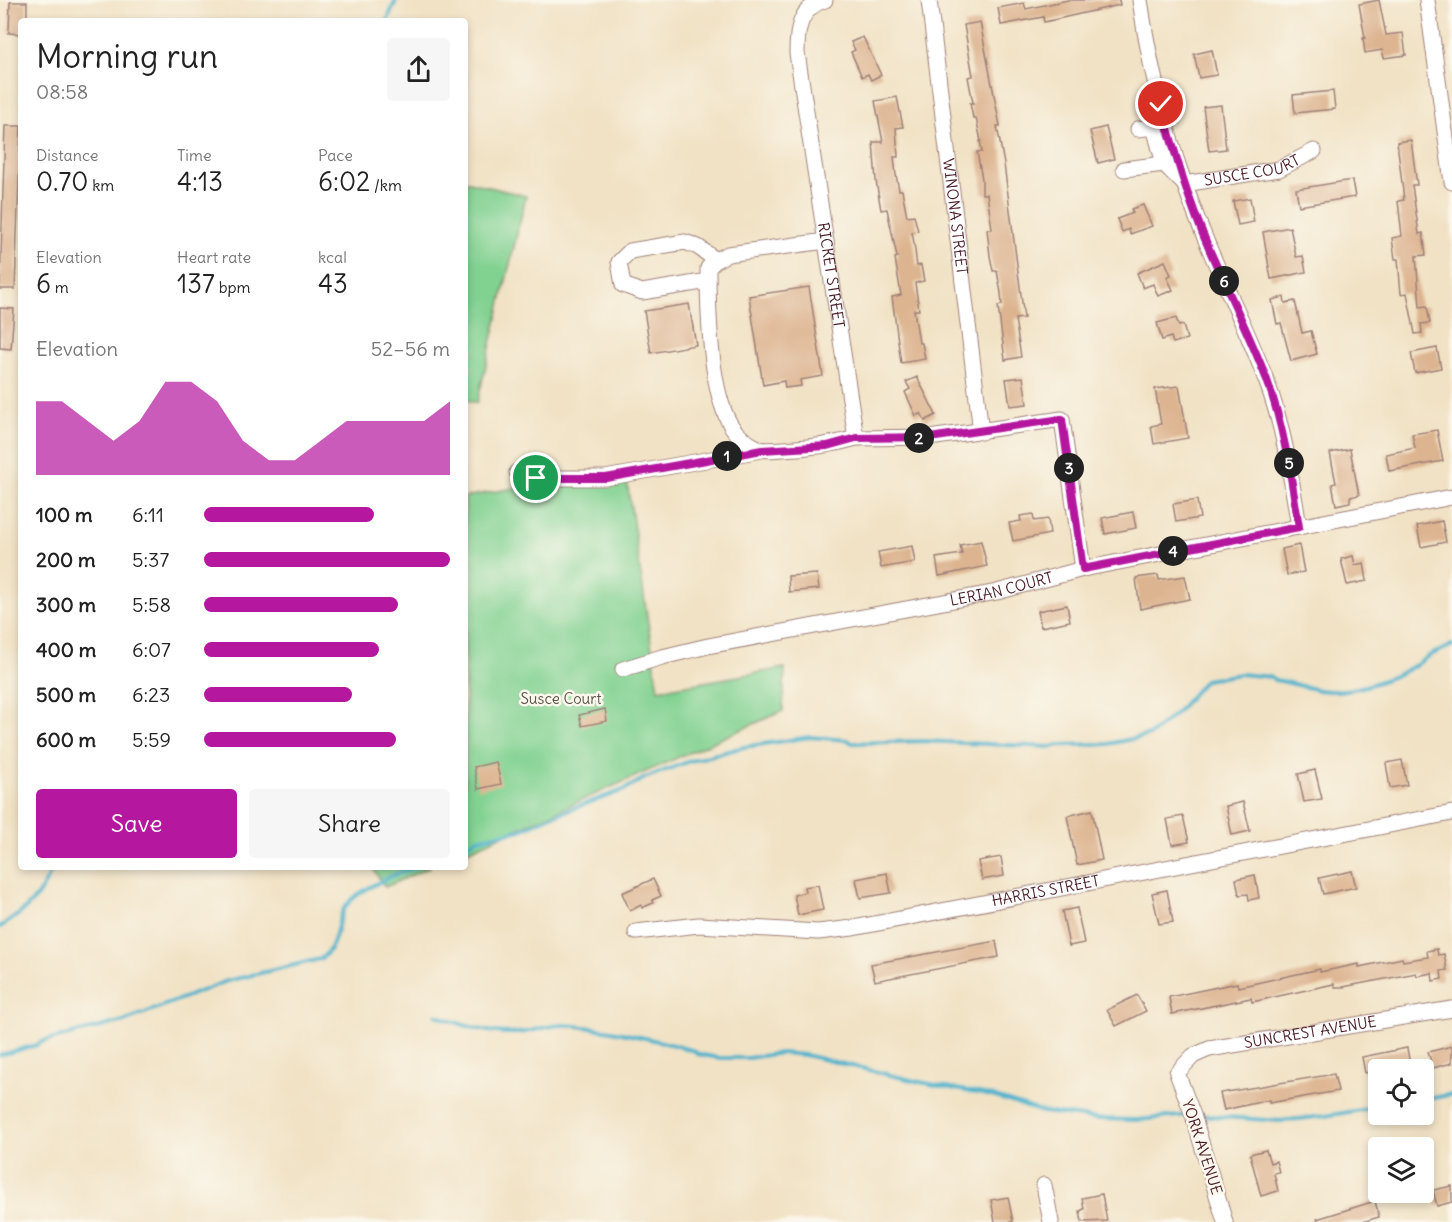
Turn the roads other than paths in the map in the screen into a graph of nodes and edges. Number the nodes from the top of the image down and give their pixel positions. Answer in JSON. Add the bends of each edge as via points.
{"nodes":[{"id":1,"x":825,"y":0,"type":"edge"},
{"id":2,"x":929,"y":0,"type":"edge"},
{"id":3,"x":1140,"y":0,"type":"edge"},
{"id":4,"x":1427,"y":0,"type":"edge"},
{"id":5,"x":1447,"y":97,"type":"edge"},
{"id":6,"x":1138,"y":129,"type":"dead end"},
{"id":7,"x":1314,"y":151,"type":"dead end"},
{"id":8,"x":1164,"y":164,"type":"junction"},
{"id":9,"x":1124,"y":169,"type":"dead end"},
{"id":10,"x":1452,"y":182,"type":"edge"},
{"id":11,"x":1184,"y":184,"type":"junction"},
{"id":12,"x":826,"y":241,"type":"junction"},
{"id":13,"x":716,"y":260,"type":"junction"},
{"id":14,"x":708,"y":281,"type":"junction"},
{"id":15,"x":981,"y":432,"type":"junction"},
{"id":16,"x":856,"y":438,"type":"junction"},
{"id":17,"x":762,"y":450,"type":"junction"},
{"id":18,"x":518,"y":472,"type":"dead end"},
{"id":19,"x":1452,"y":497,"type":"edge"},
{"id":20,"x":1299,"y":527,"type":"junction"},
{"id":21,"x":1083,"y":569,"type":"junction"},
{"id":22,"x":623,"y":669,"type":"dead end"},
{"id":23,"x":1452,"y":813,"type":"edge"},
{"id":24,"x":636,"y":932,"type":"dead end"},
{"id":25,"x":1452,"y":1009,"type":"edge"},
{"id":26,"x":1177,"y":1073,"type":"joint"},
{"id":27,"x":1044,"y":1185,"type":"dead end"},
{"id":28,"x":1051,"y":1222,"type":"edge"},
{"id":29,"x":1225,"y":1222,"type":"edge"}],
"edges":[{"from":1,"to":12,"type":"street","name":"RICKET STREET","via":[[814,3],[799,24],[797,53]]},
{"from":2,"to":15,"type":"street","name":"WINONA STREET"},
{"from":3,"to":11,"type":"street","via":[[1161,104]]},
{"from":4,"to":5,"type":"street"},
{"from":5,"to":10,"type":"street"},
{"from":6,"to":8,"type":"street","via":[[1154,127]]},
{"from":7,"to":11,"type":"street","name":"SUSCE COURT","via":[[1279,169]]},
{"from":8,"to":9,"type":"street"},
{"from":8,"to":11,"type":"street","name":"SUSCE COURT"},
{"from":11,"to":20,"type":"street","via":[[1267,381],[1287,453]]},
{"from":12,"to":13,"type":"street","via":[[728,254]]},
{"from":12,"to":16,"type":"street","name":"RICKET STREET"},
{"from":13,"to":14,"type":"street","via":[[708,268]]},
{"from":13,"to":14,"type":"street","via":[[685,242],[630,251],[620,262],[623,285],[642,292]]},
{"from":14,"to":17,"type":"street","via":[[721,405],[739,436]]},
{"from":15,"to":16,"type":"street","via":[[909,439]]},
{"from":15,"to":21,"type":"street","via":[[1062,419]]},
{"from":16,"to":17,"type":"street","via":[[827,446]]},
{"from":17,"to":18,"type":"street","via":[[606,478],[536,478]]},
{"from":19,"to":20,"type":"street","name":"LERIAN COURT"},
{"from":20,"to":21,"type":"street","name":"LERIAN COURT"},
{"from":21,"to":22,"type":"street","name":"LERIAN COURT","via":[[997,592],[708,646]]},
{"from":23,"to":24,"type":"street","name":"HARRIS STREET","via":[[853,928],[818,932],[699,925]]},
{"from":25,"to":26,"type":"street","name":"SUNCREST AVENUE","via":[[1209,1049],[1193,1056]]},
{"from":26,"to":29,"type":"street","name":"YORK AVENUE"},
{"from":27,"to":28,"type":"street"}]}
